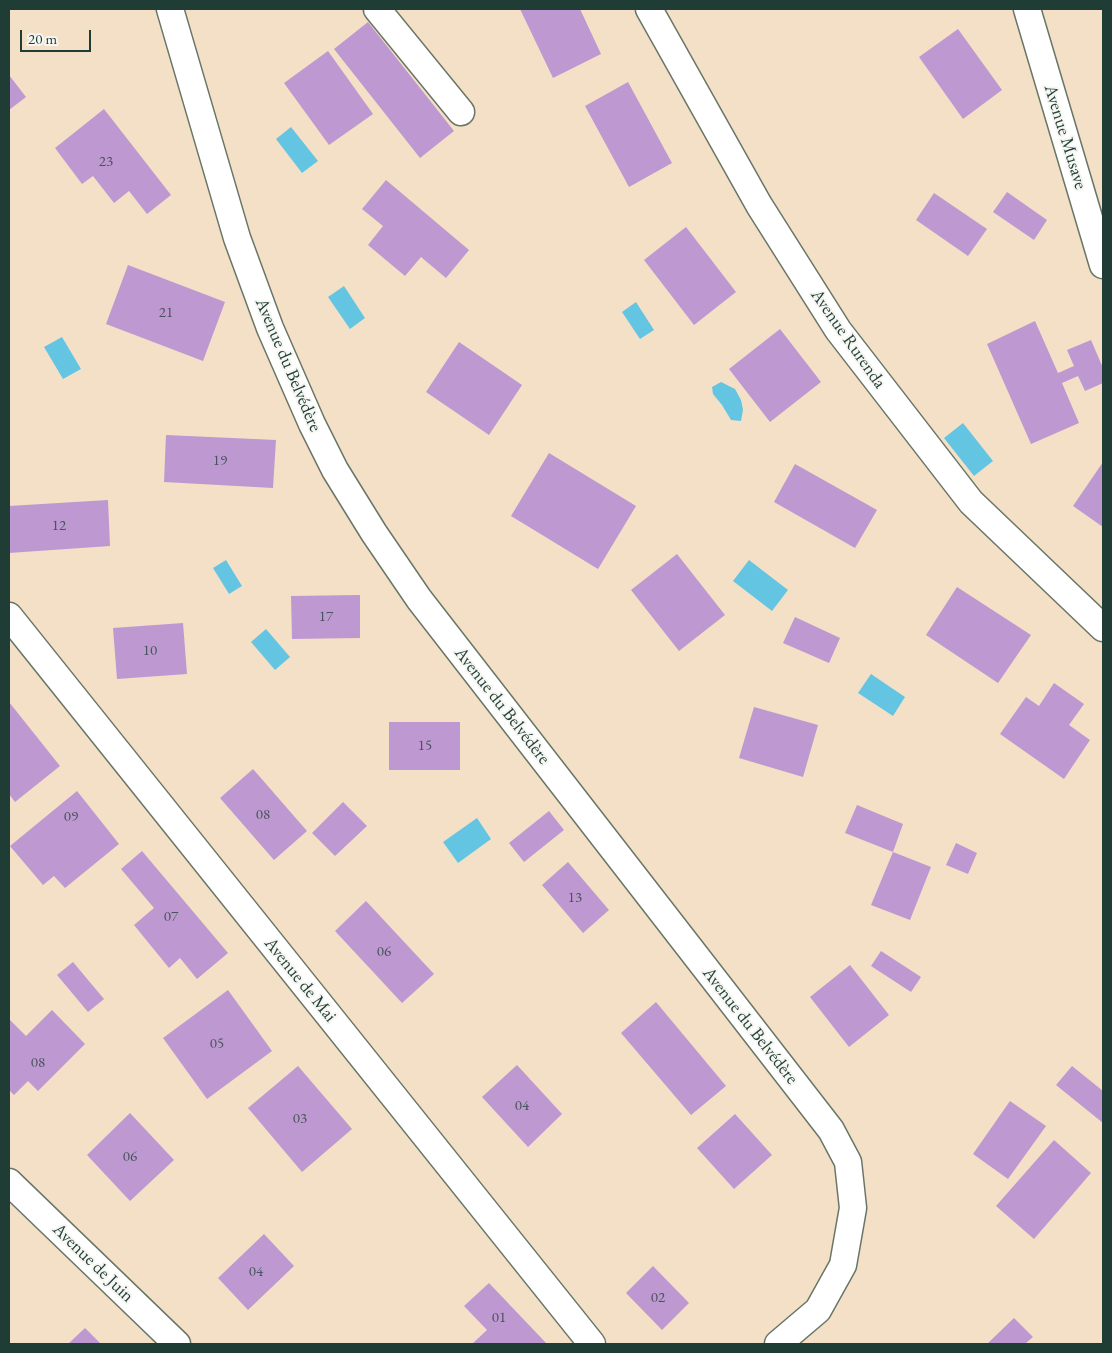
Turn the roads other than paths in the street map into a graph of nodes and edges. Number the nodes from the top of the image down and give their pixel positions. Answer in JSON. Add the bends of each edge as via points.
{"nodes":[{"id":1,"x":170,"y":9,"type":"edge"},
{"id":2,"x":377,"y":9,"type":"edge"},
{"id":3,"x":649,"y":9,"type":"edge"},
{"id":4,"x":1027,"y":9,"type":"edge"},
{"id":5,"x":461,"y":112,"type":"dead end"},
{"id":6,"x":1103,"y":265,"type":"edge"},
{"id":7,"x":9,"y":616,"type":"edge"},
{"id":8,"x":1103,"y":628,"type":"edge"},
{"id":9,"x":9,"y":1182,"type":"edge"},
{"id":10,"x":177,"y":1344,"type":"edge"},
{"id":11,"x":592,"y":1344,"type":"edge"},
{"id":12,"x":778,"y":1344,"type":"edge"}],
"edges":[{"from":1,"to":12,"type":"street","name":"Avenue du Belvédère","via":[[237,238],[270,328],[335,470],[419,599],[831,1130],[848,1162],[853,1208],[843,1265],[818,1310]]},
{"from":2,"to":5,"type":"street"},
{"from":3,"to":8,"type":"street","name":"Avenue Rurenda","via":[[759,205],[838,330],[970,502]]},
{"from":4,"to":6,"type":"street","name":"Avenue Musave"},
{"from":7,"to":11,"type":"street","name":"Avenue de Mai"},
{"from":9,"to":10,"type":"street","name":"Avenue de Juin"}]}
